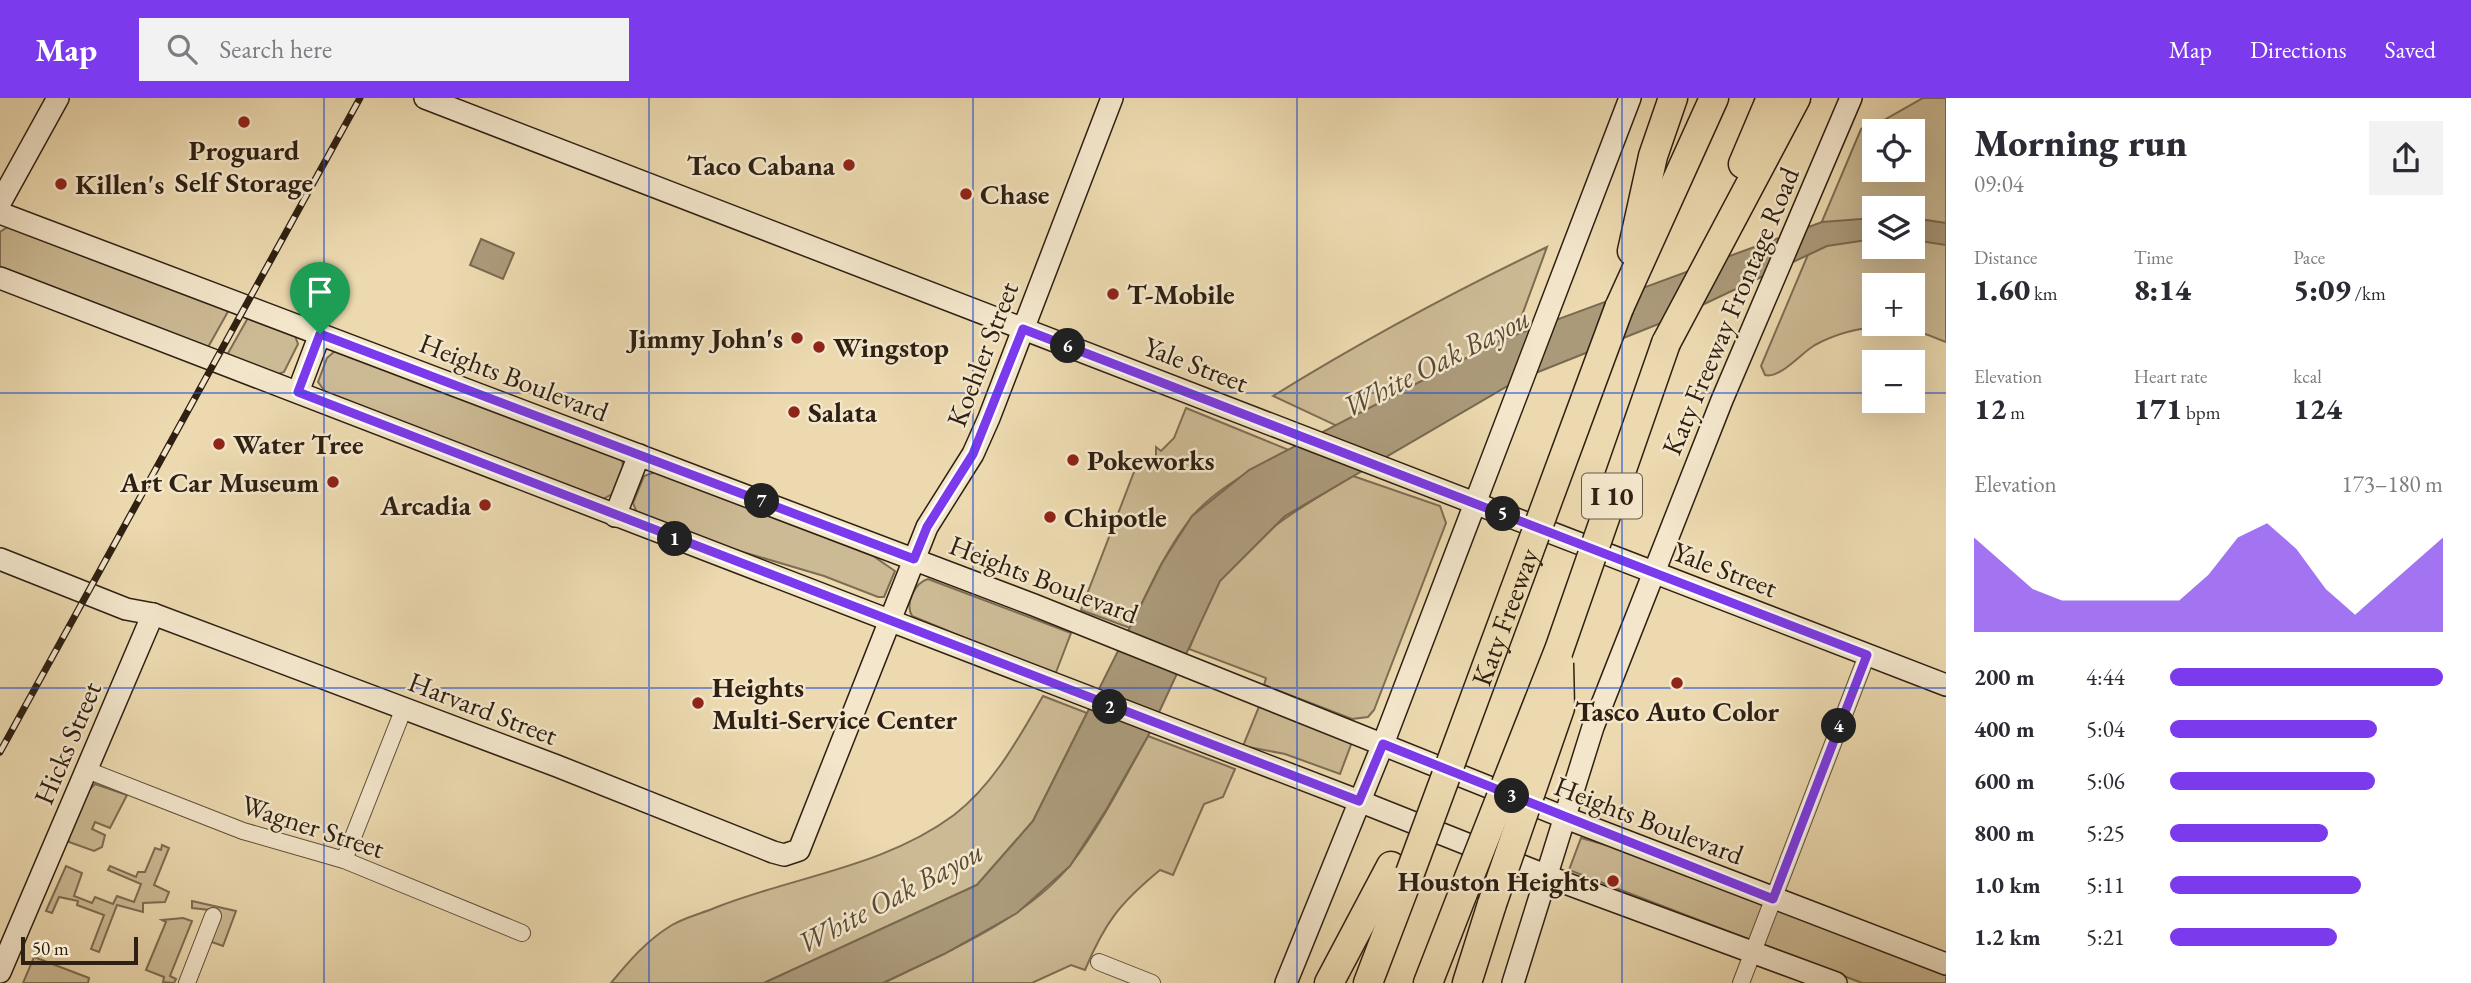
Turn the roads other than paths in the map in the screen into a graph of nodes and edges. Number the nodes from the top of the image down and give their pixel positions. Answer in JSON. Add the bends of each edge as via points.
{"nodes":[{"id":1,"x":58,"y":98,"type":"edge"},
{"id":2,"x":425,"y":98,"type":"edge"},
{"id":3,"x":1112,"y":98,"type":"edge"},
{"id":4,"x":1630,"y":98,"type":"edge"},
{"id":5,"x":1673,"y":98,"type":"edge"},
{"id":6,"x":1714,"y":98,"type":"edge"},
{"id":7,"x":1796,"y":98,"type":"edge"},
{"id":8,"x":1851,"y":98,"type":"edge"},
{"id":9,"x":1769,"y":102,"type":"edge"},
{"id":10,"x":0,"y":203,"type":"edge"},
{"id":11,"x":0,"y":213,"type":"edge"},
{"id":12,"x":0,"y":278,"type":"edge"},
{"id":13,"x":1619,"y":308,"type":"junction"},
{"id":14,"x":1023,"y":329,"type":"junction"},
{"id":15,"x":320,"y":334,"type":"junction"},
{"id":16,"x":1666,"y":343,"type":"junction"},
{"id":17,"x":298,"y":392,"type":"junction"},
{"id":18,"x":639,"y":455,"type":"junction"},
{"id":19,"x":1474,"y":503,"type":"junction"},
{"id":20,"x":615,"y":516,"type":"junction"},
{"id":21,"x":0,"y":549,"type":"edge"},
{"id":22,"x":0,"y":559,"type":"edge"},
{"id":23,"x":914,"y":559,"type":"junction"},
{"id":24,"x":1653,"y":571,"type":"junction"},
{"id":25,"x":153,"y":614,"type":"junction"},
{"id":26,"x":888,"y":622,"type":"junction"},
{"id":27,"x":1559,"y":650,"type":"junction"},
{"id":28,"x":1867,"y":655,"type":"junction"},
{"id":29,"x":1946,"y":685,"type":"edge"},
{"id":30,"x":404,"y":708,"type":"junction"},
{"id":31,"x":1383,"y":744,"type":"junction"},
{"id":32,"x":87,"y":770,"type":"junction"},
{"id":33,"x":1359,"y":801,"type":"junction"},
{"id":34,"x":1566,"y":818,"type":"junction"},
{"id":35,"x":792,"y":852,"type":"joint"},
{"id":36,"x":344,"y":860,"type":"junction"},
{"id":37,"x":1400,"y":870,"type":"junction"},
{"id":38,"x":1546,"y":876,"type":"junction"},
{"id":39,"x":1773,"y":899,"type":"junction"},
{"id":40,"x":213,"y":916,"type":"dead end"},
{"id":41,"x":522,"y":933,"type":"dead end"},
{"id":42,"x":1754,"y":951,"type":"junction"},
{"id":43,"x":1099,"y":962,"type":"dead end"},
{"id":44,"x":1946,"y":964,"type":"edge"},
{"id":45,"x":0,"y":972,"type":"edge"},
{"id":46,"x":187,"y":983,"type":"edge"},
{"id":47,"x":1152,"y":983,"type":"edge"},
{"id":48,"x":1286,"y":983,"type":"edge"},
{"id":49,"x":1329,"y":983,"type":"edge"},
{"id":50,"x":1368,"y":983,"type":"edge"},
{"id":51,"x":1428,"y":983,"type":"edge"},
{"id":52,"x":1467,"y":983,"type":"edge"},
{"id":53,"x":1513,"y":983,"type":"edge"},
{"id":54,"x":1741,"y":983,"type":"edge"},
{"id":55,"x":1836,"y":983,"type":"edge"}],
"edges":[{"from":1,"to":10,"type":"main road"},
{"from":2,"to":14,"type":"main road","name":"Yale Street"},
{"from":3,"to":14,"type":"main road","name":"Koehler Street"},
{"from":4,"to":19,"type":"main road"},
{"from":5,"to":13,"type":"highway","via":[[1653,156]]},
{"from":6,"to":13,"type":"highway","name":"Katy Freeway","number":"I 10"},
{"from":7,"to":16,"type":"highway"},
{"from":8,"to":24,"type":"main road","name":"Katy Freeway Frontage Road"},
{"from":9,"to":16,"type":"highway","number":"I 10"},
{"from":11,"to":15,"type":"main road","name":"Heights Boulevard"},
{"from":12,"to":17,"type":"main road"},
{"from":13,"to":37,"type":"highway","name":"Katy Freeway","number":"I 10","bridge":true,"via":[[1460,741]]},
{"from":14,"to":19,"type":"main road","name":"Yale Street"},
{"from":14,"to":23,"type":"main road","name":"Koehler Street","via":[[973,454],[932,519]]},
{"from":15,"to":17,"type":"main road"},
{"from":15,"to":18,"type":"main road","name":"Heights Boulevard"},
{"from":16,"to":27,"type":"highway","number":"I 10","bridge":true},
{"from":17,"to":20,"type":"main road"},
{"from":18,"to":20,"type":"main road"},
{"from":18,"to":23,"type":"main road","name":"Heights Boulevard"},
{"from":19,"to":24,"type":"main road","name":"Yale Street"},
{"from":19,"to":31,"type":"main road"},
{"from":20,"to":26,"type":"main road"},
{"from":21,"to":25,"type":"main road","name":"Harvard Street","via":[[130,599]]},
{"from":22,"to":25,"type":"main road","name":"Harvard Street","via":[[126,609]]},
{"from":23,"to":26,"type":"main road","name":"Koehler Street"},
{"from":23,"to":31,"type":"main road","name":"Heights Boulevard"},
{"from":24,"to":28,"type":"main road","name":"Yale Street"},
{"from":24,"to":34,"type":"main road","name":"Katy Freeway Frontage Road","via":[[1593,727]]},
{"from":25,"to":30,"type":"main road","name":"Harvard Street"},
{"from":25,"to":32,"type":"main road","name":"Hicks Street"},
{"from":26,"to":33,"type":"main road"},
{"from":26,"to":35,"type":"main road","name":"Koehler Street","via":[[805,841]]},
{"from":27,"to":51,"type":"highway","number":"I 10","bridge":true},
{"from":27,"to":52,"type":"highway","bridge":true,"via":[[1560,708]]},
{"from":28,"to":29,"type":"main road","name":"Yale Street"},
{"from":28,"to":39,"type":"street"},
{"from":30,"to":35,"type":"main road","name":"Harvard Street","via":[[774,852]]},
{"from":30,"to":36,"type":"street"},
{"from":31,"to":33,"type":"main road"},
{"from":31,"to":34,"type":"main road","name":"Heights Boulevard"},
{"from":32,"to":36,"type":"street","name":"Wagner Street","via":[[243,831]]},
{"from":32,"to":45,"type":"main road","name":"Hicks Street"},
{"from":33,"to":38,"type":"main road"},
{"from":33,"to":48,"type":"main road"},
{"from":34,"to":38,"type":"main road","name":"Katy Freeway Frontage Road"},
{"from":34,"to":39,"type":"main road","name":"Heights Boulevard"},
{"from":36,"to":41,"type":"street","name":"Wagner Street"},
{"from":37,"to":49,"type":"highway"},
{"from":37,"to":50,"type":"highway"},
{"from":38,"to":42,"type":"main road"},
{"from":38,"to":53,"type":"main road","name":"Katy Freeway Frontage Road"},
{"from":39,"to":42,"type":"street"},
{"from":39,"to":44,"type":"main road","name":"Heights Boulevard"},
{"from":40,"to":46,"type":"street"},
{"from":42,"to":54,"type":"street"},
{"from":42,"to":55,"type":"main road"},
{"from":43,"to":47,"type":"street"}]}
